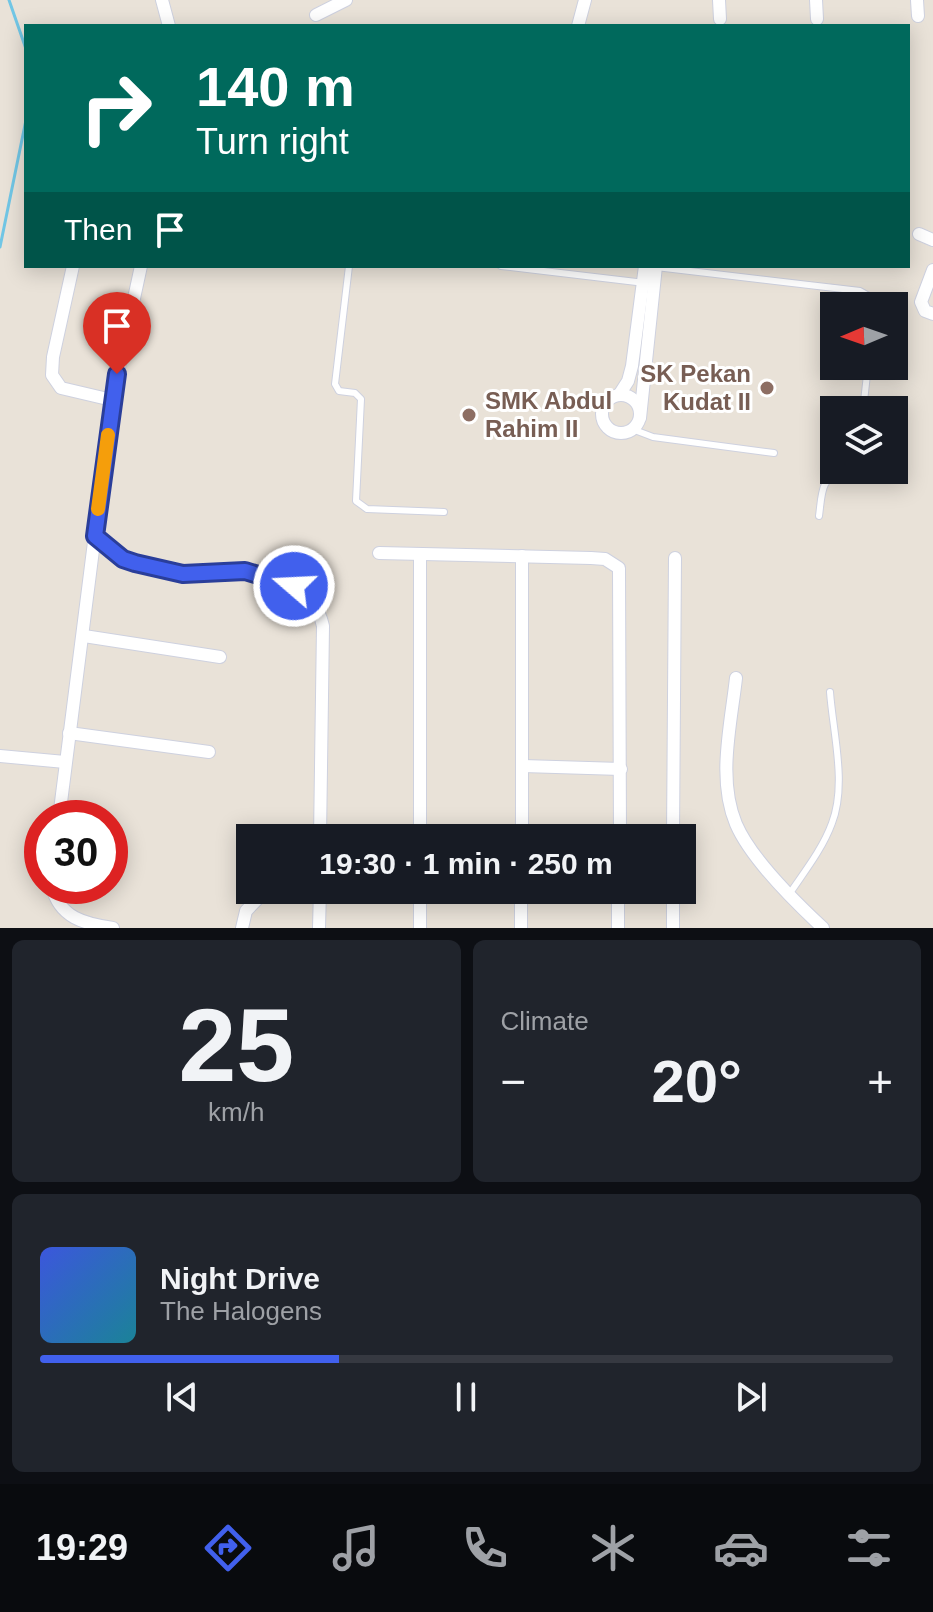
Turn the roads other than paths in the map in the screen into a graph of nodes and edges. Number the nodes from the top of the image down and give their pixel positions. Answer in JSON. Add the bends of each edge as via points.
{"nodes":[{"id":1,"x":162,"y":0,"type":"edge"},
{"id":2,"x":346,"y":0,"type":"edge"},
{"id":3,"x":587,"y":0,"type":"edge"},
{"id":4,"x":719,"y":0,"type":"edge"},
{"id":5,"x":816,"y":0,"type":"edge"},
{"id":6,"x":917,"y":0,"type":"edge"},
{"id":7,"x":316,"y":15,"type":"dead end"},
{"id":8,"x":918,"y":16,"type":"dead end"},
{"id":9,"x":720,"y":19,"type":"dead end"},
{"id":10,"x":817,"y":19,"type":"dead end"},
{"id":11,"x":168,"y":24,"type":"edge"},
{"id":12,"x":579,"y":24,"type":"edge"},
{"id":13,"x":584,"y":24,"type":"edge"},
{"id":14,"x":919,"y":234,"type":"dead end"},
{"id":15,"x":933,"y":240,"type":"edge"},
{"id":16,"x":73,"y":268,"type":"edge"},
{"id":17,"x":141,"y":268,"type":"edge"},
{"id":18,"x":349,"y":268,"type":"edge"},
{"id":19,"x":518,"y":268,"type":"edge"},
{"id":20,"x":645,"y":268,"type":"edge"},
{"id":21,"x":655,"y":268,"type":"edge"},
{"id":22,"x":674,"y":268,"type":"edge"},
{"id":23,"x":738,"y":268,"type":"edge"},
{"id":24,"x":933,"y":270,"type":"edge"},
{"id":25,"x":736,"y":275,"type":"junction"},
{"id":26,"x":649,"y":283,"type":"junction"},
{"id":27,"x":862,"y":292,"type":"edge"},
{"id":28,"x":933,"y":314,"type":"edge"},
{"id":29,"x":619,"y":395,"type":"junction"},
{"id":30,"x":112,"y":400,"type":"junction"},
{"id":31,"x":636,"y":424,"type":"junction"},
{"id":32,"x":774,"y":453,"type":"dead end"},
{"id":33,"x":824,"y":484,"type":"edge"},
{"id":34,"x":444,"y":512,"type":"dead end"},
{"id":35,"x":819,"y":516,"type":"dead end"},
{"id":36,"x":95,"y":536,"type":"junction"},
{"id":37,"x":379,"y":553,"type":"dead end"},
{"id":38,"x":420,"y":554,"type":"junction"},
{"id":39,"x":522,"y":556,"type":"junction"},
{"id":40,"x":675,"y":558,"type":"dead end"},
{"id":41,"x":84,"y":636,"type":"junction"},
{"id":42,"x":220,"y":657,"type":"dead end"},
{"id":43,"x":736,"y":678,"type":"dead end"},
{"id":44,"x":830,"y":692,"type":"dead end"},
{"id":45,"x":69,"y":733,"type":"junction"},
{"id":46,"x":209,"y":752,"type":"dead end"},
{"id":47,"x":0,"y":756,"type":"edge"},
{"id":48,"x":65,"y":762,"type":"junction"},
{"id":49,"x":523,"y":766,"type":"junction"},
{"id":50,"x":621,"y":769,"type":"junction"},
{"id":51,"x":61,"y":800,"type":"edge"},
{"id":52,"x":320,"y":824,"type":"edge"},
{"id":53,"x":420,"y":824,"type":"edge"},
{"id":54,"x":522,"y":824,"type":"edge"},
{"id":55,"x":620,"y":824,"type":"edge"},
{"id":56,"x":673,"y":824,"type":"edge"},
{"id":57,"x":790,"y":893,"type":"junction"},
{"id":58,"x":58,"y":904,"type":"edge"},
{"id":59,"x":253,"y":904,"type":"edge"},
{"id":60,"x":320,"y":904,"type":"edge"},
{"id":61,"x":420,"y":904,"type":"edge"},
{"id":62,"x":521,"y":904,"type":"edge"},
{"id":63,"x":619,"y":904,"type":"edge"},
{"id":64,"x":673,"y":904,"type":"edge"},
{"id":65,"x":817,"y":926,"type":"edge"},
{"id":66,"x":113,"y":928,"type":"edge"},
{"id":67,"x":242,"y":928,"type":"edge"},
{"id":68,"x":319,"y":928,"type":"edge"},
{"id":69,"x":420,"y":928,"type":"edge"},
{"id":70,"x":521,"y":928,"type":"edge"},
{"id":71,"x":618,"y":928,"type":"edge"},
{"id":72,"x":673,"y":928,"type":"edge"}],
"edges":[{"from":1,"to":11,"type":"street"},
{"from":2,"to":7,"type":"street"},
{"from":3,"to":12,"type":"street"},
{"from":3,"to":13,"type":"street"},
{"from":4,"to":9,"type":"street"},
{"from":5,"to":10,"type":"street"},
{"from":6,"to":8,"type":"street"},
{"from":14,"to":15,"type":"street"},
{"from":16,"to":30,"type":"street","via":[[52,375],[61,388]]},
{"from":17,"to":30,"type":"street"},
{"from":18,"to":34,"type":"lane","via":[[335,384],[362,401],[355,499],[367,509]]},
{"from":19,"to":26,"type":"lane"},
{"from":20,"to":26,"type":"street"},
{"from":21,"to":26,"type":"street"},
{"from":22,"to":25,"type":"lane"},
{"from":23,"to":25,"type":"lane"},
{"from":24,"to":28,"type":"street","via":[[921,302]]},
{"from":25,"to":27,"type":"lane"},
{"from":26,"to":29,"type":"street","via":[[632,366]]},
{"from":26,"to":31,"type":"street"},
{"from":29,"to":31,"type":"street","via":[[634,400]]},
{"from":29,"to":31,"type":"street","via":[[606,403],[604,421],[613,431]]},
{"from":30,"to":36,"type":"street"},
{"from":31,"to":32,"type":"lane","via":[[653,437]]},
{"from":33,"to":35,"type":"lane"},
{"from":36,"to":41,"type":"street"},
{"from":36,"to":52,"type":"street","via":[[135,563],[183,574],[257,573],[294,586],[313,601],[323,626]]},
{"from":37,"to":38,"type":"street"},
{"from":38,"to":39,"type":"street"},
{"from":38,"to":53,"type":"street"},
{"from":39,"to":49,"type":"street"},
{"from":39,"to":50,"type":"street","via":[[605,559],[619,568]]},
{"from":40,"to":56,"type":"street"},
{"from":41,"to":42,"type":"street"},
{"from":41,"to":45,"type":"street"},
{"from":43,"to":57,"type":"street","via":[[727,773],[731,809],[745,839]]},
{"from":44,"to":57,"type":"lane","via":[[836,810],[827,836]]},
{"from":45,"to":46,"type":"street"},
{"from":45,"to":48,"type":"street"},
{"from":47,"to":48,"type":"street"},
{"from":48,"to":51,"type":"street"},
{"from":49,"to":50,"type":"street"},
{"from":49,"to":54,"type":"street"},
{"from":50,"to":55,"type":"street"},
{"from":57,"to":65,"type":"street"},
{"from":58,"to":66,"type":"street","via":[[77,920]]},
{"from":59,"to":67,"type":"street"},
{"from":60,"to":68,"type":"street"},
{"from":61,"to":69,"type":"street"},
{"from":62,"to":70,"type":"street"},
{"from":63,"to":71,"type":"street"},
{"from":64,"to":72,"type":"street"}]}
